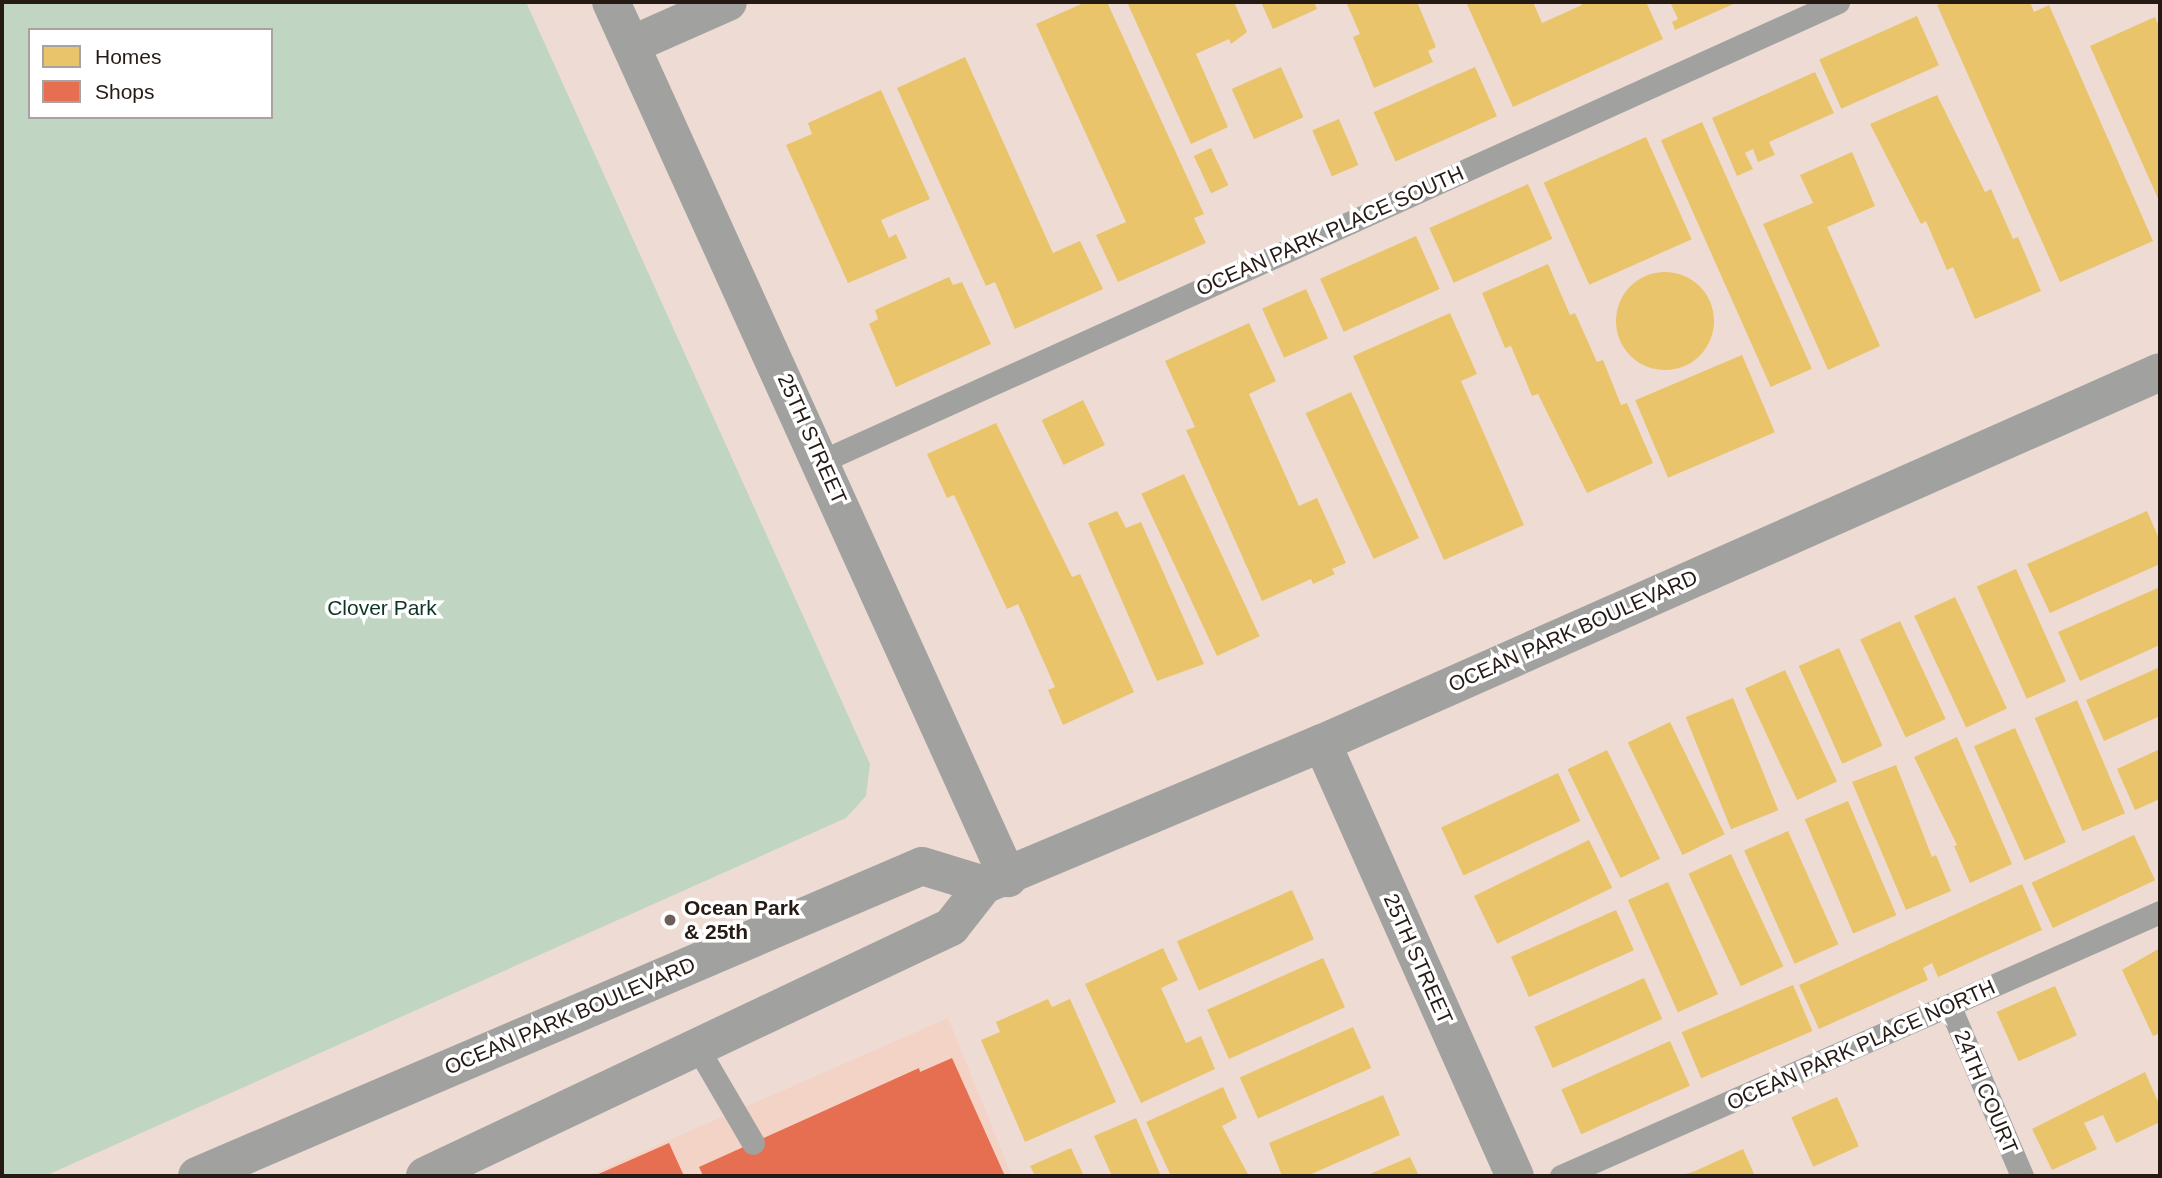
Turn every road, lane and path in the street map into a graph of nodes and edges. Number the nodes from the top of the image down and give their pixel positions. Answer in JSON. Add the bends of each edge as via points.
{"nodes":[{"id":1,"x":611,"y":2,"type":"edge"},
{"id":2,"x":728,"y":2,"type":"edge"},
{"id":3,"x":1838,"y":2,"type":"edge"},
{"id":4,"x":631,"y":45,"type":"junction"},
{"id":5,"x":2160,"y":372,"type":"edge"},
{"id":6,"x":822,"y":461,"type":"junction"},
{"id":7,"x":1322,"y":743,"type":"junction"},
{"id":8,"x":996,"y":881,"type":"junction"},
{"id":9,"x":2160,"y":912,"type":"edge"},
{"id":10,"x":1950,"y":1007,"type":"junction"},
{"id":11,"x":697,"y":1046,"type":"junction"},
{"id":12,"x":753,"y":1143,"type":"dead end"},
{"id":13,"x":197,"y":1176,"type":"edge"},
{"id":14,"x":425,"y":1176,"type":"edge"},
{"id":15,"x":1515,"y":1176,"type":"edge"},
{"id":16,"x":1561,"y":1176,"type":"edge"},
{"id":17,"x":2022,"y":1176,"type":"edge"}],
"edges":[{"from":1,"to":4,"type":"street","name":"25TH STREET"},
{"from":2,"to":4,"type":"street"},
{"from":3,"to":6,"type":"lane","name":"OCEAN PARK PLACE SOUTH"},
{"from":4,"to":6,"type":"street","name":"25TH STREET"},
{"from":5,"to":7,"type":"street","name":"OCEAN PARK BOULEVARD"},
{"from":6,"to":8,"type":"street","name":"25TH STREET"},
{"from":7,"to":8,"type":"street","name":"OCEAN PARK BOULEVARD"},
{"from":7,"to":15,"type":"street","name":"25TH STREET"},
{"from":8,"to":11,"type":"street","name":"OCEAN PARK BOULEVARD","via":[[951,927]]},
{"from":8,"to":13,"type":"street","name":"OCEAN PARK BOULEVARD","via":[[922,866]]},
{"from":9,"to":10,"type":"lane","name":"OCEAN PARK PLACE NORTH"},
{"from":10,"to":16,"type":"lane","name":"OCEAN PARK PLACE NORTH"},
{"from":10,"to":17,"type":"lane","name":"24TH COURT"},
{"from":11,"to":12,"type":"lane"},
{"from":11,"to":14,"type":"street","name":"OCEAN PARK BOULEVARD"}]}
